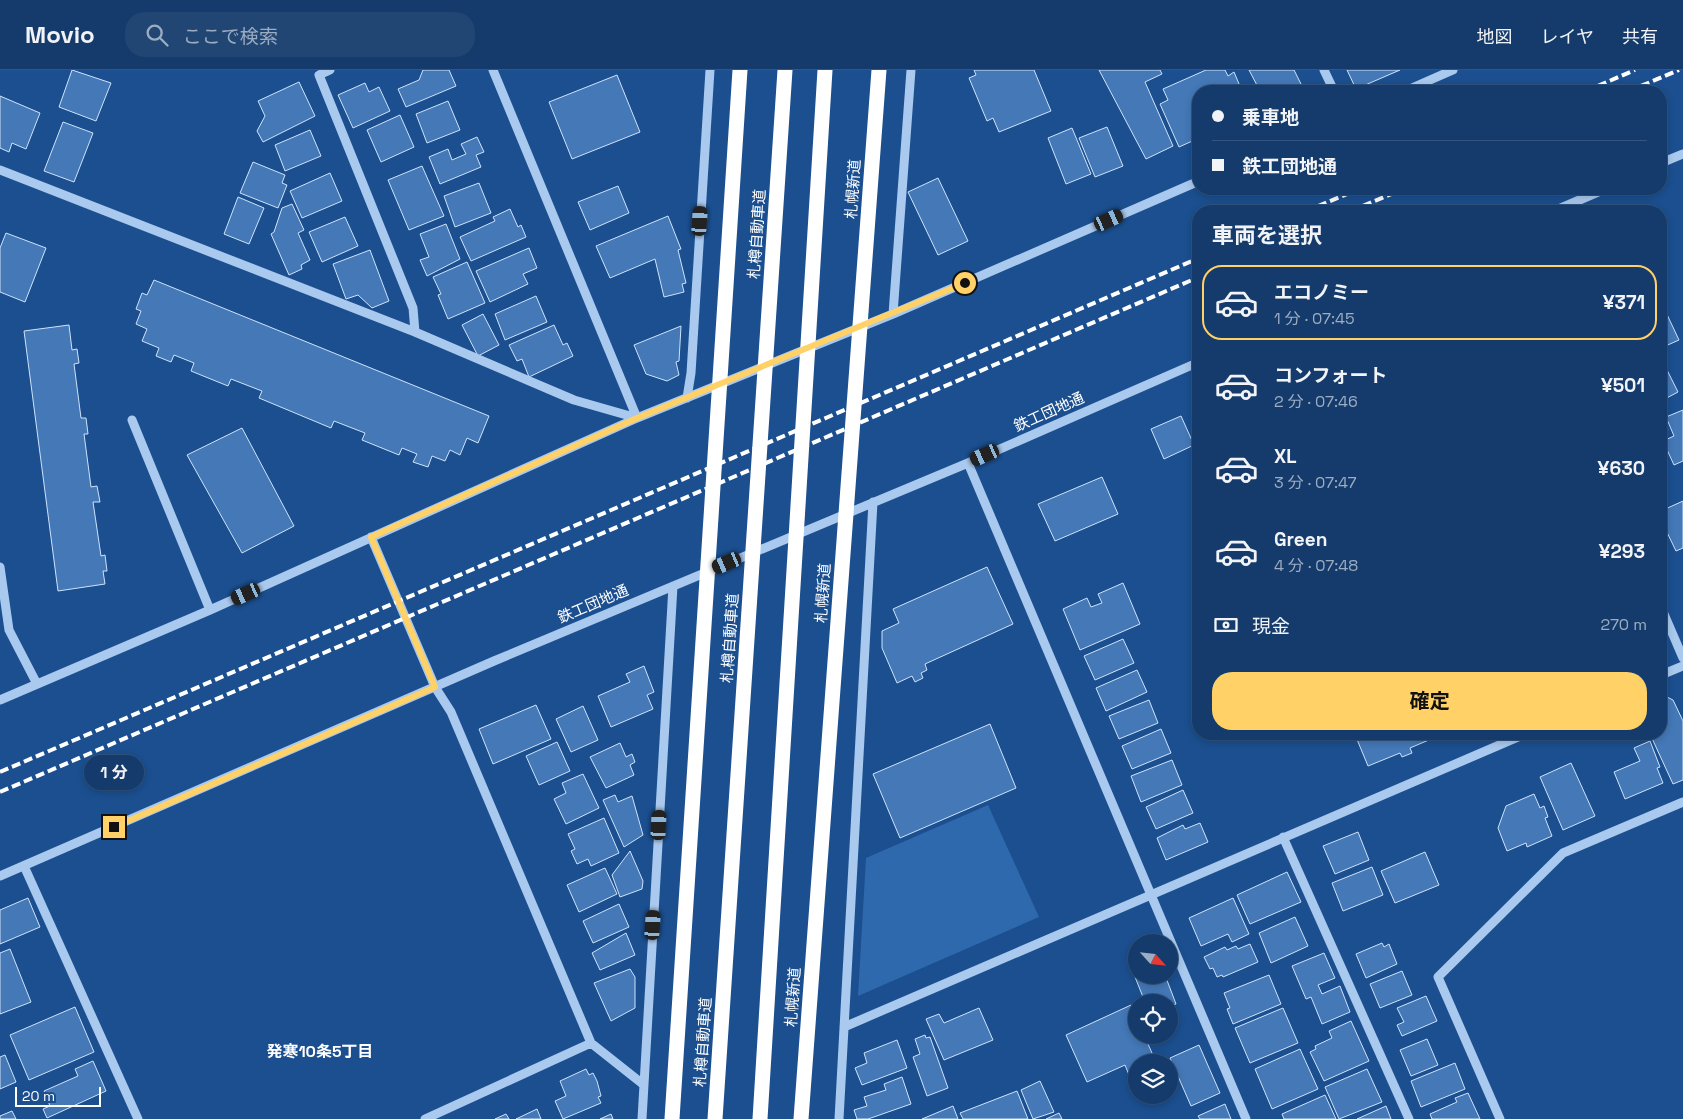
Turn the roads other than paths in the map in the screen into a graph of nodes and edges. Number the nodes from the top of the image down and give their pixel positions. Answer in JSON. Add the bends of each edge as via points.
{"nodes":[{"id":1,"x":330,"y":70,"type":"edge"},
{"id":2,"x":493,"y":70,"type":"edge"},
{"id":3,"x":710,"y":70,"type":"edge"},
{"id":4,"x":740,"y":70,"type":"edge"},
{"id":5,"x":785,"y":70,"type":"edge"},
{"id":6,"x":825,"y":70,"type":"edge"},
{"id":7,"x":879,"y":70,"type":"edge"},
{"id":8,"x":911,"y":70,"type":"edge"},
{"id":9,"x":1324,"y":70,"type":"edge"},
{"id":10,"x":1453,"y":70,"type":"edge"},
{"id":11,"x":1331,"y":85,"type":"edge"},
{"id":12,"x":1419,"y":85,"type":"edge"},
{"id":13,"x":1683,"y":154,"type":"edge"},
{"id":14,"x":1667,"y":161,"type":"edge"},
{"id":15,"x":0,"y":170,"type":"edge"},
{"id":16,"x":1192,"y":184,"type":"edge"},
{"id":17,"x":1590,"y":195,"type":"edge"},
{"id":18,"x":1568,"y":205,"type":"edge"},
{"id":19,"x":893,"y":314,"type":"junction"},
{"id":20,"x":415,"y":332,"type":"junction"},
{"id":21,"x":1192,"y":365,"type":"edge"},
{"id":22,"x":687,"y":398,"type":"junction"},
{"id":23,"x":637,"y":418,"type":"junction"},
{"id":24,"x":132,"y":420,"type":"dead end"},
{"id":25,"x":968,"y":463,"type":"junction"},
{"id":26,"x":873,"y":502,"type":"junction"},
{"id":27,"x":371,"y":537,"type":"junction"},
{"id":28,"x":0,"y":567,"type":"edge"},
{"id":29,"x":672,"y":586,"type":"junction"},
{"id":30,"x":210,"y":610,"type":"junction"},
{"id":31,"x":1667,"y":622,"type":"edge"},
{"id":32,"x":1683,"y":658,"type":"edge"},
{"id":33,"x":1683,"y":666,"type":"edge"},
{"id":34,"x":1667,"y":673,"type":"edge"},
{"id":35,"x":37,"y":684,"type":"junction"},
{"id":36,"x":435,"y":687,"type":"junction"},
{"id":37,"x":0,"y":700,"type":"edge"},
{"id":38,"x":1511,"y":740,"type":"edge"},
{"id":39,"x":1683,"y":802,"type":"edge"},
{"id":40,"x":1284,"y":837,"type":"junction"},
{"id":41,"x":24,"y":866,"type":"junction"},
{"id":42,"x":0,"y":876,"type":"edge"},
{"id":43,"x":1150,"y":895,"type":"junction"},
{"id":44,"x":844,"y":1026,"type":"junction"},
{"id":45,"x":591,"y":1043,"type":"junction"},
{"id":46,"x":644,"y":1084,"type":"junction"},
{"id":47,"x":138,"y":1119,"type":"edge"},
{"id":48,"x":425,"y":1119,"type":"edge"},
{"id":49,"x":642,"y":1119,"type":"edge"},
{"id":50,"x":672,"y":1119,"type":"edge"},
{"id":51,"x":715,"y":1119,"type":"edge"},
{"id":52,"x":760,"y":1119,"type":"edge"},
{"id":53,"x":801,"y":1119,"type":"edge"},
{"id":54,"x":839,"y":1119,"type":"edge"},
{"id":55,"x":1246,"y":1119,"type":"edge"},
{"id":56,"x":1408,"y":1119,"type":"edge"},
{"id":57,"x":1500,"y":1119,"type":"edge"}],
"edges":[{"from":1,"to":20,"type":"street","via":[[319,74],[413,308]]},
{"from":2,"to":23,"type":"street"},
{"from":3,"to":22,"type":"street"},
{"from":4,"to":50,"type":"highway","bridge":true},
{"from":5,"to":51,"type":"highway","name":"札樽自動車道","bridge":true},
{"from":6,"to":52,"type":"highway","bridge":true},
{"from":7,"to":53,"type":"highway","name":"札幌新道","bridge":true},
{"from":8,"to":19,"type":"street"},
{"from":9,"to":11,"type":"street"},
{"from":10,"to":12,"type":"street"},
{"from":13,"to":14,"type":"street"},
{"from":15,"to":20,"type":"street"},
{"from":16,"to":19,"type":"street"},
{"from":17,"to":18,"type":"street"},
{"from":19,"to":22,"type":"street"},
{"from":20,"to":23,"type":"street","via":[[574,400]]},
{"from":21,"to":25,"type":"street","name":"鉄工団地通"},
{"from":22,"to":23,"type":"street"},
{"from":23,"to":27,"type":"street"},
{"from":24,"to":30,"type":"street"},
{"from":25,"to":26,"type":"street","name":"鉄工団地通"},
{"from":25,"to":43,"type":"street"},
{"from":26,"to":29,"type":"street","name":"鉄工団地通"},
{"from":26,"to":44,"type":"street"},
{"from":27,"to":30,"type":"street"},
{"from":27,"to":36,"type":"street"},
{"from":28,"to":35,"type":"street","via":[[9,630]]},
{"from":29,"to":36,"type":"street","name":"鉄工団地通"},
{"from":29,"to":46,"type":"street"},
{"from":30,"to":35,"type":"street"},
{"from":31,"to":32,"type":"street"},
{"from":33,"to":34,"type":"street"},
{"from":35,"to":37,"type":"street"},
{"from":36,"to":41,"type":"street","name":"鉄工団地通"},
{"from":36,"to":45,"type":"street","via":[[451,712]]},
{"from":38,"to":40,"type":"street"},
{"from":39,"to":57,"type":"street","via":[[1563,852],[1438,977]]},
{"from":40,"to":43,"type":"street"},
{"from":40,"to":56,"type":"street"},
{"from":41,"to":42,"type":"street","name":"鉄工団地通"},
{"from":41,"to":47,"type":"street"},
{"from":43,"to":44,"type":"street"},
{"from":43,"to":55,"type":"street"},
{"from":44,"to":54,"type":"street"},
{"from":45,"to":46,"type":"street"},
{"from":45,"to":48,"type":"street"},
{"from":46,"to":49,"type":"street"}]}
